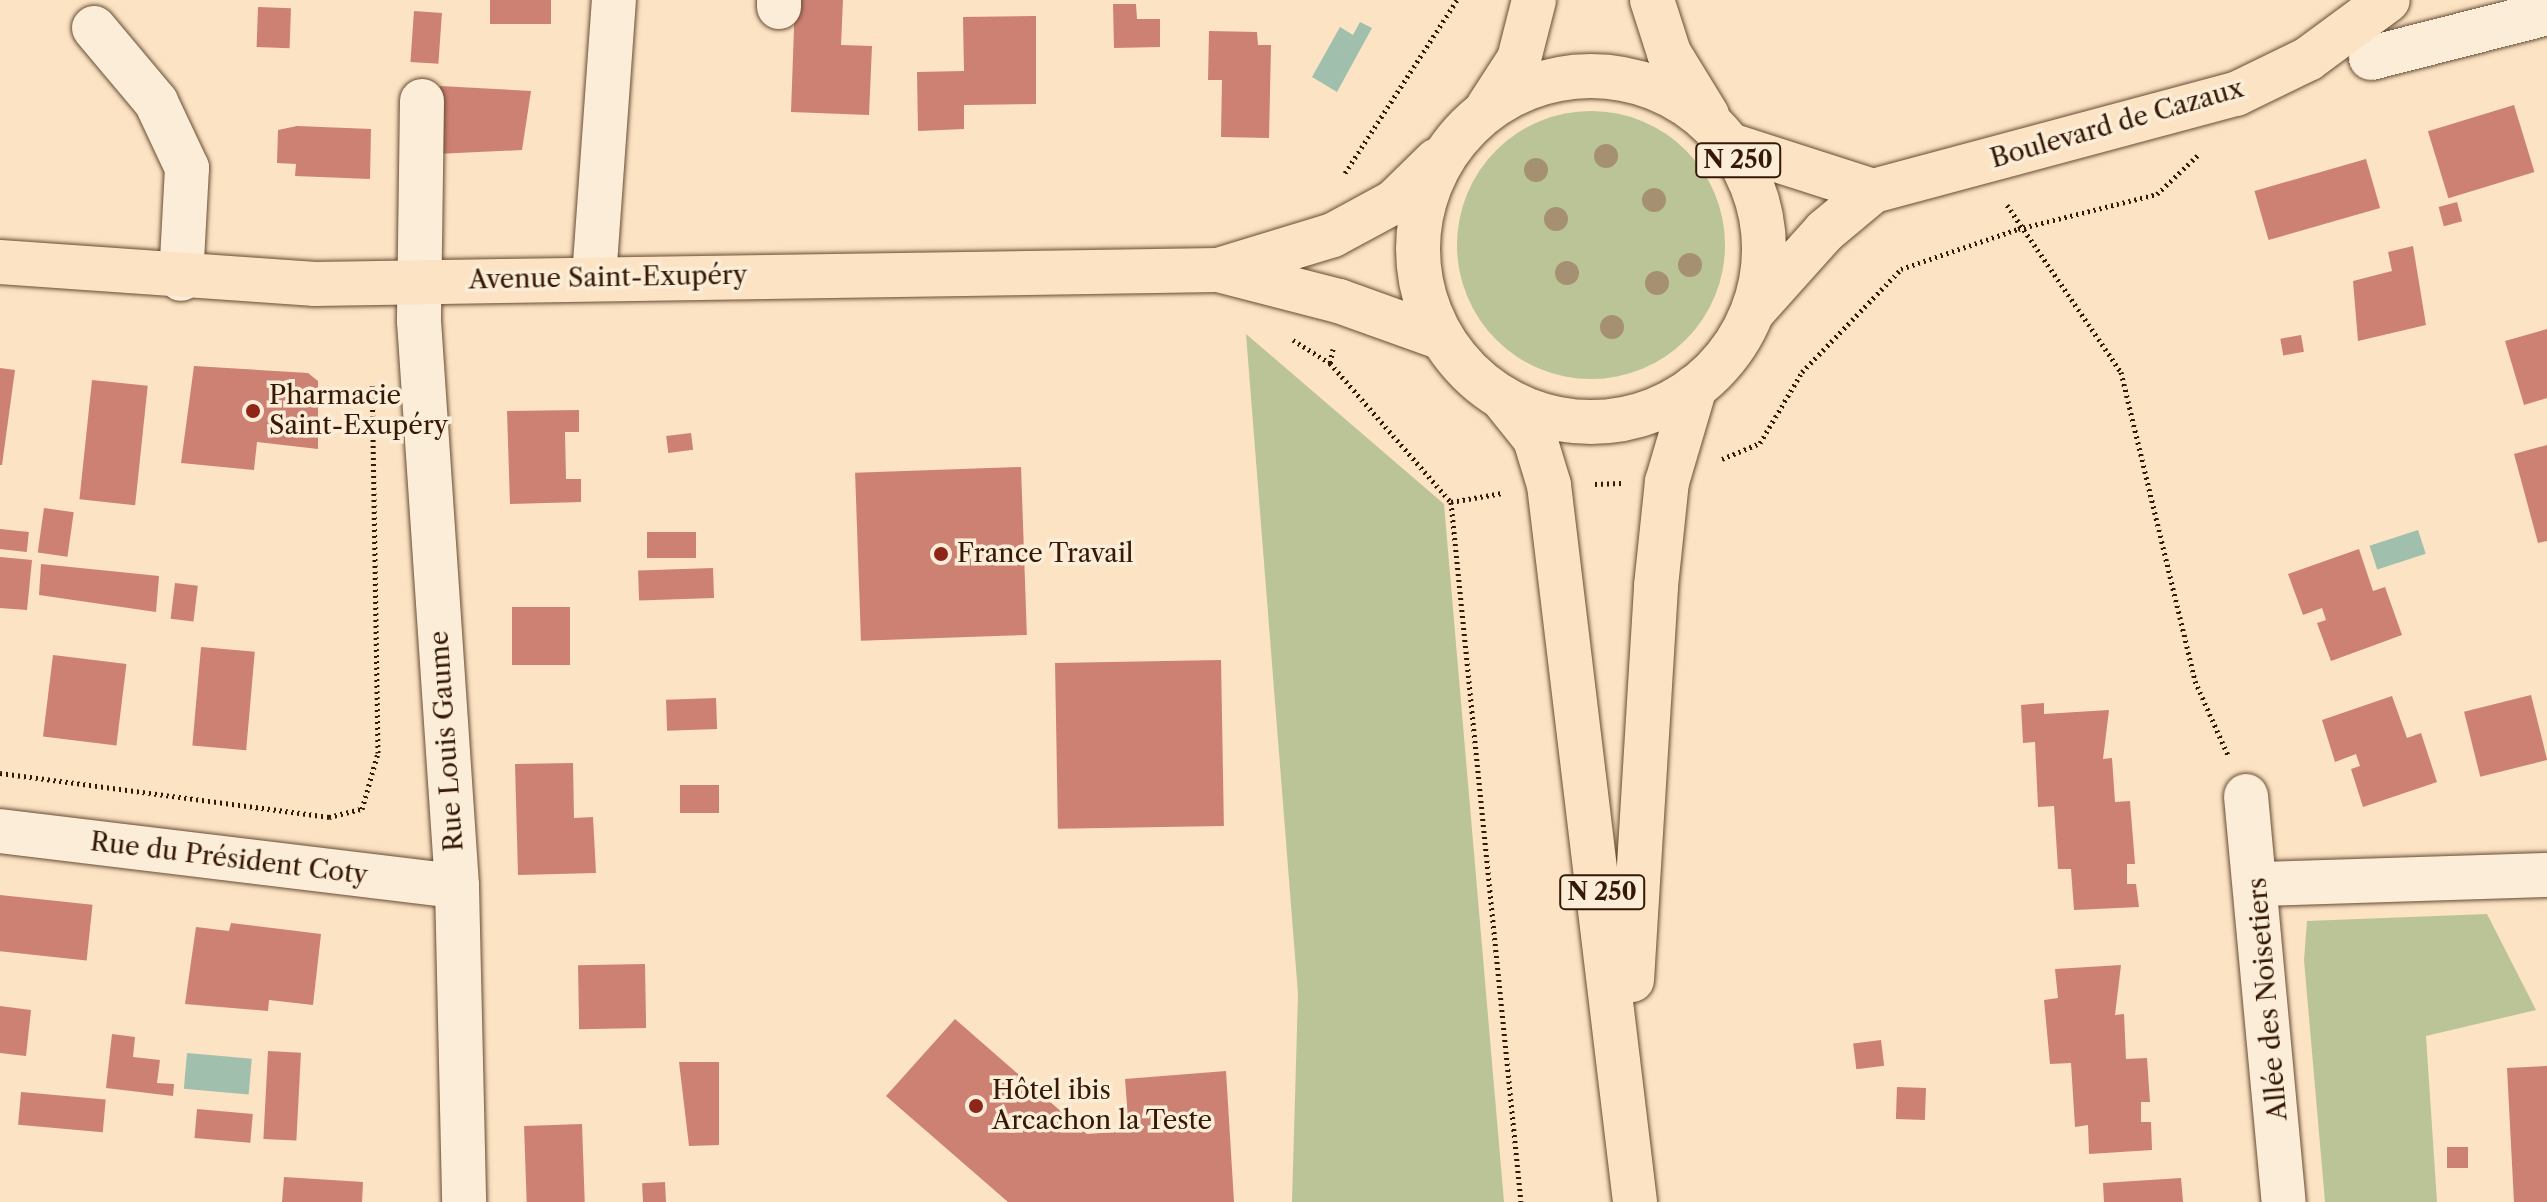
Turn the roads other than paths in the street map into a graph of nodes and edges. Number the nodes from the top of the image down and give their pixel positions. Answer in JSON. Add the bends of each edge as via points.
{"nodes":[{"id":1,"x":614,"y":0,"type":"edge"},
{"id":2,"x":1534,"y":0,"type":"edge"},
{"id":3,"x":1652,"y":0,"type":"edge"},
{"id":4,"x":2388,"y":0,"type":"edge"},
{"id":5,"x":2547,"y":13,"type":"edge"},
{"id":6,"x":94,"y":28,"type":"dead end"},
{"id":7,"x":2371,"y":58,"type":"dead end"},
{"id":8,"x":422,"y":101,"type":"dead end"},
{"id":9,"x":1486,"y":110,"type":"junction"},
{"id":10,"x":1721,"y":134,"type":"junction"},
{"id":11,"x":1449,"y":149,"type":"junction"},
{"id":12,"x":1873,"y":191,"type":"junction"},
{"id":13,"x":0,"y":262,"type":"edge"},
{"id":14,"x":1218,"y":270,"type":"junction"},
{"id":15,"x":594,"y":278,"type":"junction"},
{"id":16,"x":181,"y":279,"type":"junction"},
{"id":17,"x":418,"y":281,"type":"junction"},
{"id":18,"x":1753,"y":311,"type":"junction"},
{"id":19,"x":1442,"y":338,"type":"junction"},
{"id":20,"x":1695,"y":387,"type":"junction"},
{"id":21,"x":1503,"y":399,"type":"junction"},
{"id":22,"x":2246,"y":796,"type":"road end"},
{"id":23,"x":0,"y":831,"type":"edge"},
{"id":24,"x":2547,"y":875,"type":"edge"},
{"id":25,"x":2260,"y":884,"type":"junction"},
{"id":26,"x":457,"y":886,"type":"junction"},
{"id":27,"x":1626,"y":1095,"type":"junction"},
{"id":28,"x":464,"y":1202,"type":"edge"},
{"id":29,"x":1635,"y":1202,"type":"edge"},
{"id":30,"x":2284,"y":1202,"type":"edge"}],
"edges":[{"from":1,"to":15,"type":"street"},
{"from":2,"to":9,"type":"main road","number":"N 250","via":[[1519,59]]},
{"from":3,"to":10,"type":"main road","number":"N 250","via":[[1669,53]]},
{"from":4,"to":12,"type":"main road","name":"Boulevard de Cazaux","via":[[2308,59],[2236,94]]},
{"from":5,"to":7,"type":"street"},
{"from":6,"to":16,"type":"street","via":[[156,102],[187,168]]},
{"from":8,"to":17,"type":"street","name":"Rue Louis Gaume"},
{"from":9,"to":10,"type":"main road","number":"N 250","via":[[1528,86],[1577,75],[1614,77],[1672,95]]},
{"from":9,"to":11,"type":"main road","number":"N 250"},
{"from":10,"to":12,"type":"main road"},
{"from":10,"to":18,"type":"main road","number":"N 250","via":[[1762,225],[1764,268]]},
{"from":11,"to":14,"type":"main road","name":"Avenue Saint-Exupéry","via":[[1394,202],[1333,235]]},
{"from":11,"to":19,"type":"main road","number":"N 250","via":[[1426,193],[1417,243],[1423,292]]},
{"from":12,"to":18,"type":"main road","name":"Boulevard de Cazaux","via":[[1825,231]]},
{"from":13,"to":16,"type":"main road","name":"Avenue Saint-Exupéry"},
{"from":14,"to":15,"type":"main road","name":"Avenue Saint-Exupéry"},
{"from":14,"to":19,"type":"main road","name":"Avenue Saint-Exupéry","via":[[1339,301]]},
{"from":15,"to":17,"type":"main road","name":"Avenue Saint-Exupéry"},
{"from":16,"to":17,"type":"main road","name":"Avenue Saint-Exupéry"},
{"from":17,"to":26,"type":"street","name":"Rue Louis Gaume"},
{"from":18,"to":20,"type":"main road","number":"N 250","via":[[1729,353]]},
{"from":19,"to":21,"type":"main road","number":"N 250"},
{"from":20,"to":21,"type":"main road","number":"N 250","via":[[1651,412],[1601,422],[1550,418]]},
{"from":20,"to":27,"type":"main road","number":"N 250","via":[[1667,482],[1656,586]]},
{"from":21,"to":27,"type":"main road","number":"N 250","via":[[1535,439],[1549,485]]},
{"from":22,"to":25,"type":"street","name":"Allée des Noisetiers"},
{"from":23,"to":26,"type":"street","name":"Rue du Président Coty"},
{"from":24,"to":25,"type":"street"},
{"from":25,"to":30,"type":"street","name":"Allée des Noisetiers"},
{"from":26,"to":28,"type":"street","name":"Rue Louis Gaume"},
{"from":27,"to":29,"type":"main road","number":"N 250"}]}
